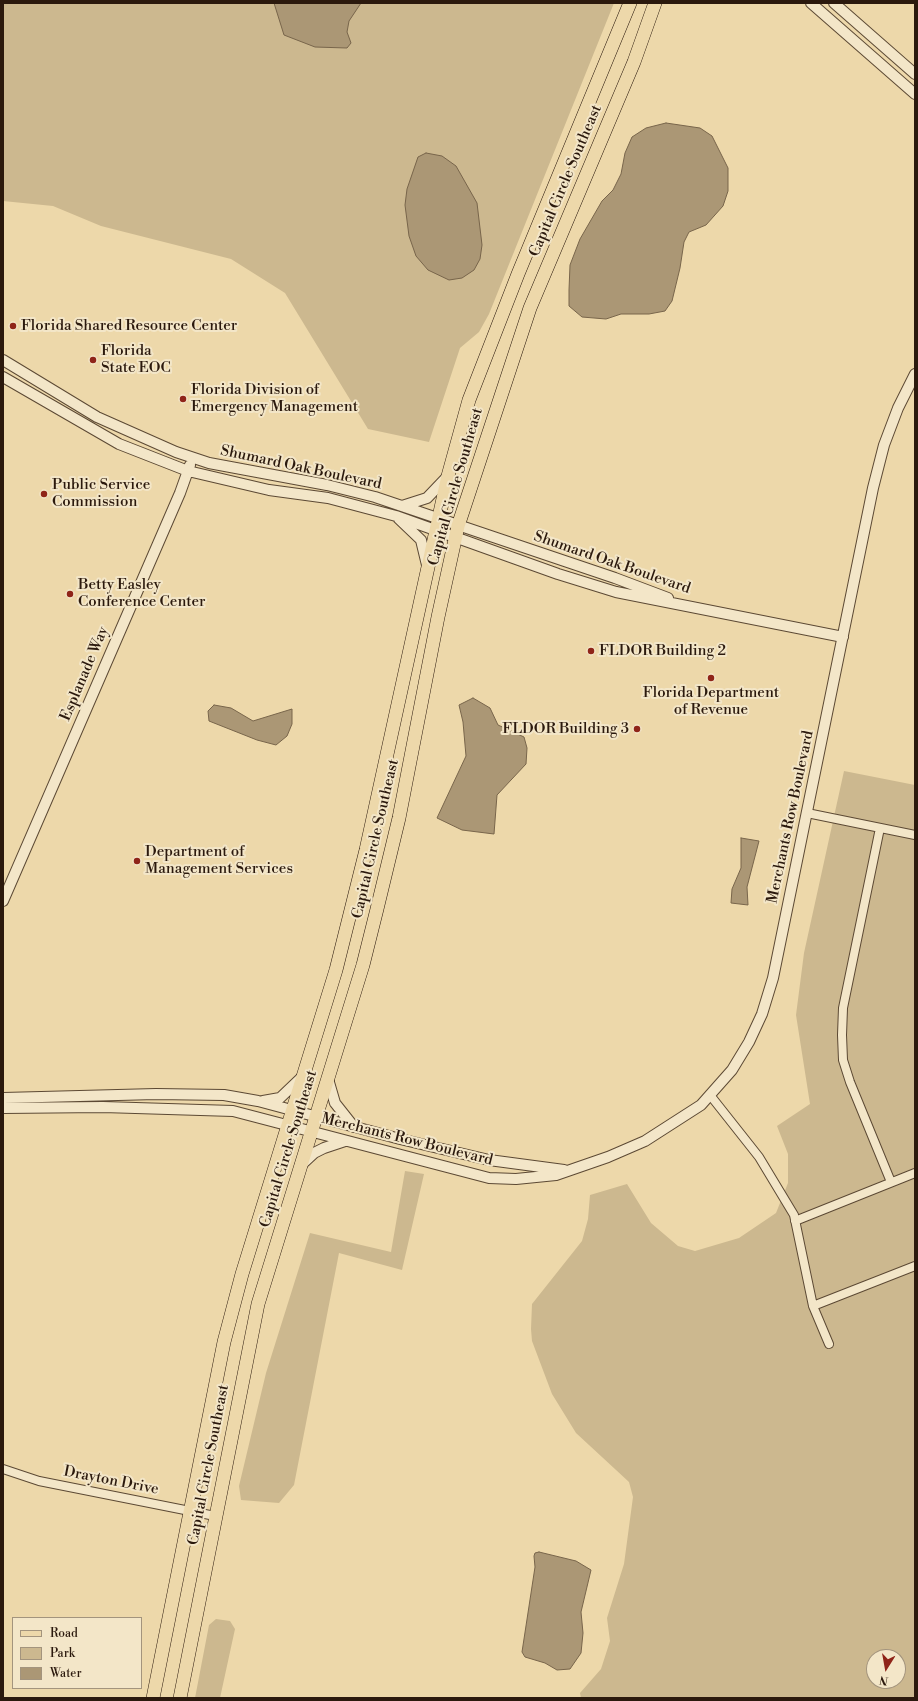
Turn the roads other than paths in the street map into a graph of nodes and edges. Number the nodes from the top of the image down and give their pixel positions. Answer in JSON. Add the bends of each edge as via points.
{"nodes":[{"id":1,"x":630,"y":3,"type":"edge"},
{"id":2,"x":655,"y":3,"type":"edge"},
{"id":3,"x":811,"y":3,"type":"edge"},
{"id":4,"x":834,"y":3,"type":"edge"},
{"id":5,"x":915,"y":74,"type":"edge"},
{"id":6,"x":915,"y":94,"type":"edge"},
{"id":7,"x":3,"y":360,"type":"edge"},
{"id":8,"x":915,"y":374,"type":"edge"},
{"id":9,"x":3,"y":377,"type":"edge"},
{"id":10,"x":193,"y":457,"type":"junction"},
{"id":11,"x":188,"y":471,"type":"junction"},
{"id":12,"x":271,"y":474,"type":"junction"},
{"id":13,"x":448,"y":476,"type":"junction"},
{"id":14,"x":269,"y":490,"type":"junction"},
{"id":15,"x":402,"y":506,"type":"junction"},
{"id":16,"x":396,"y":516,"type":"junction"},
{"id":17,"x":438,"y":525,"type":"junction"},
{"id":18,"x":457,"y":532,"type":"junction"},
{"id":19,"x":427,"y":569,"type":"junction"},
{"id":20,"x":843,"y":637,"type":"junction"},
{"id":21,"x":807,"y":813,"type":"junction"},
{"id":22,"x":880,"y":828,"type":"junction"},
{"id":23,"x":915,"y":835,"type":"edge"},
{"id":24,"x":3,"y":901,"type":"edge"},
{"id":25,"x":302,"y":1077,"type":"junction"},
{"id":26,"x":328,"y":1079,"type":"junction"},
{"id":27,"x":140,"y":1095,"type":"junction"},
{"id":28,"x":710,"y":1095,"type":"junction"},
{"id":29,"x":3,"y":1098,"type":"edge"},
{"id":30,"x":258,"y":1102,"type":"junction"},
{"id":31,"x":3,"y":1108,"type":"edge"},
{"id":32,"x":141,"y":1108,"type":"junction"},
{"id":33,"x":292,"y":1110,"type":"junction"},
{"id":34,"x":316,"y":1117,"type":"junction"},
{"id":35,"x":288,"y":1124,"type":"junction"},
{"id":36,"x":354,"y":1127,"type":"junction"},
{"id":37,"x":311,"y":1131,"type":"junction"},
{"id":38,"x":346,"y":1141,"type":"junction"},
{"id":39,"x":300,"y":1166,"type":"junction"},
{"id":40,"x":566,"y":1171,"type":"junction"},
{"id":41,"x":915,"y":1173,"type":"edge"},
{"id":42,"x":891,"y":1182,"type":"junction"},
{"id":43,"x":796,"y":1221,"type":"junction"},
{"id":44,"x":915,"y":1266,"type":"edge"},
{"id":45,"x":813,"y":1306,"type":"junction"},
{"id":46,"x":829,"y":1344,"type":"dead end"},
{"id":47,"x":3,"y":1468,"type":"edge"},
{"id":48,"x":189,"y":1510,"type":"junction"},
{"id":49,"x":215,"y":1516,"type":"junction"},
{"id":50,"x":153,"y":1698,"type":"edge"},
{"id":51,"x":180,"y":1698,"type":"edge"}],
"edges":[{"from":1,"to":13,"type":"main road","name":"Capital Circle Southeast","via":[[483,363],[469,400]]},
{"from":2,"to":18,"type":"main road","name":"Capital Circle Southeast","via":[[634,62],[530,308]]},
{"from":3,"to":6,"type":"street"},
{"from":4,"to":5,"type":"street"},
{"from":7,"to":10,"type":"street","name":"Shumard Oak Boulevard","via":[[97,417],[159,446]]},
{"from":8,"to":20,"type":"street","name":"Merchants Row Boulevard","via":[[884,445]]},
{"from":9,"to":11,"type":"street","name":"Shumard Oak Boulevard","via":[[119,444]]},
{"from":10,"to":11,"type":"street","name":"Esplanade Way"},
{"from":10,"to":12,"type":"street","name":"Shumard Oak Boulevard","via":[[209,464]]},
{"from":11,"to":14,"type":"street","name":"Shumard Oak Boulevard"},
{"from":11,"to":24,"type":"street","name":"Esplanade Way"},
{"from":12,"to":14,"type":"street"},
{"from":12,"to":15,"type":"street","name":"Shumard Oak Boulevard","via":[[327,485]]},
{"from":13,"to":15,"type":"street","via":[[427,498]]},
{"from":13,"to":17,"type":"main road","name":"Capital Circle Southeast"},
{"from":14,"to":16,"type":"street","name":"Shumard Oak Boulevard","via":[[328,498]]},
{"from":15,"to":17,"type":"street","name":"Shumard Oak Boulevard"},
{"from":16,"to":17,"type":"street","name":"Shumard Oak Boulevard"},
{"from":16,"to":19,"type":"street","via":[[421,540]]},
{"from":17,"to":18,"type":"street","name":"Shumard Oak Boulevard"},
{"from":17,"to":19,"type":"main road","name":"Capital Circle Southeast"},
{"from":18,"to":20,"type":"street","name":"Shumard Oak Boulevard","via":[[616,592]]},
{"from":18,"to":26,"type":"main road","name":"Capital Circle Southeast","via":[[399,818],[363,965]]},
{"from":19,"to":25,"type":"main road","name":"Capital Circle Southeast","via":[[366,850],[336,970]]},
{"from":20,"to":21,"type":"street","name":"Merchants Row Boulevard"},
{"from":21,"to":22,"type":"street"},
{"from":21,"to":28,"type":"street","name":"Merchants Row Boulevard","via":[[773,978],[762,1014],[732,1070]]},
{"from":22,"to":23,"type":"street"},
{"from":22,"to":42,"type":"street","via":[[844,1008],[842,1035],[843,1060],[850,1082]]},
{"from":25,"to":30,"type":"street","via":[[280,1098]]},
{"from":25,"to":33,"type":"main road","name":"Capital Circle Southeast"},
{"from":26,"to":34,"type":"main road","name":"Capital Circle Southeast"},
{"from":26,"to":36,"type":"street","via":[[335,1103]]},
{"from":27,"to":29,"type":"street","name":"Merchants Row Boulevard"},
{"from":27,"to":30,"type":"street","name":"Merchants Row Boulevard","via":[[224,1095]]},
{"from":27,"to":32,"type":"street"},
{"from":28,"to":40,"type":"street","name":"Merchants Row Boulevard","via":[[701,1105],[645,1141]]},
{"from":28,"to":43,"type":"street","via":[[759,1157]]},
{"from":30,"to":33,"type":"street","name":"Merchants Row Boulevard"},
{"from":31,"to":32,"type":"street","name":"Merchants Row Boulevard"},
{"from":32,"to":35,"type":"street","name":"Merchants Row Boulevard","via":[[233,1111]]},
{"from":33,"to":34,"type":"street","name":"Merchants Row Boulevard"},
{"from":33,"to":35,"type":"main road","name":"Capital Circle Southeast"},
{"from":34,"to":36,"type":"street","name":"Merchants Row Boulevard"},
{"from":34,"to":37,"type":"main road","name":"Capital Circle Southeast"},
{"from":35,"to":37,"type":"street","name":"Merchants Row Boulevard"},
{"from":35,"to":48,"type":"main road","name":"Capital Circle Southeast","via":[[224,1342]]},
{"from":36,"to":40,"type":"street","name":"Merchants Row Boulevard","via":[[489,1160]]},
{"from":37,"to":38,"type":"street","name":"Merchants Row Boulevard"},
{"from":37,"to":39,"type":"main road","name":"Capital Circle Southeast"},
{"from":38,"to":39,"type":"street","via":[[324,1148]]},
{"from":38,"to":40,"type":"street","name":"Merchants Row Boulevard","via":[[489,1178],[540,1177]]},
{"from":39,"to":49,"type":"main road","name":"Capital Circle Southeast","via":[[258,1304]]},
{"from":41,"to":42,"type":"street"},
{"from":42,"to":43,"type":"street"},
{"from":43,"to":45,"type":"street"},
{"from":44,"to":45,"type":"street"},
{"from":45,"to":46,"type":"street"},
{"from":47,"to":48,"type":"street","name":"Drayton Drive","via":[[39,1481]]},
{"from":48,"to":49,"type":"street","name":"Drayton Drive"},
{"from":48,"to":50,"type":"main road","name":"Capital Circle Southeast"},
{"from":49,"to":51,"type":"main road","name":"Capital Circle Southeast"}]}
